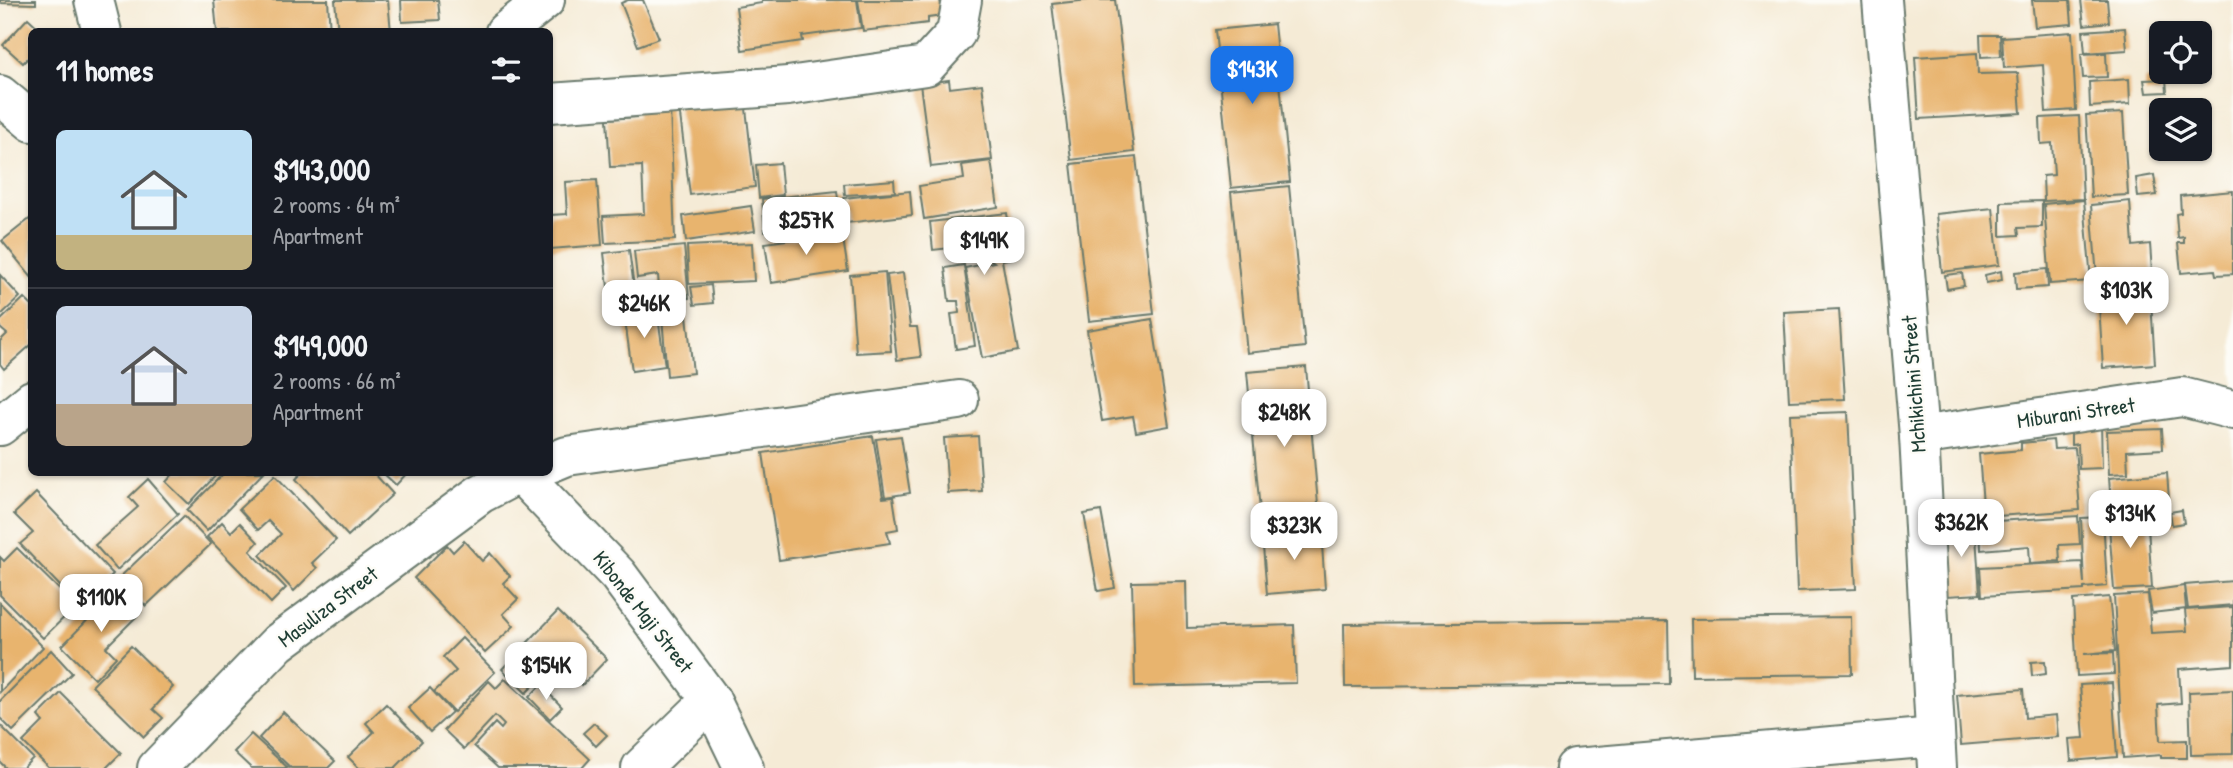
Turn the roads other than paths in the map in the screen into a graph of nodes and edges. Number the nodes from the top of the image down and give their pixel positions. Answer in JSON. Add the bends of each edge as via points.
{"nodes":[{"id":1,"x":94,"y":0,"type":"edge"},
{"id":2,"x":545,"y":0,"type":"edge"},
{"id":3,"x":962,"y":0,"type":"edge"},
{"id":4,"x":1882,"y":0,"type":"edge"},
{"id":5,"x":101,"y":28,"type":"edge"},
{"id":6,"x":510,"y":28,"type":"edge"},
{"id":7,"x":0,"y":95,"type":"edge"},
{"id":8,"x":553,"y":103,"type":"edge"},
{"id":9,"x":28,"y":119,"type":"edge"},
{"id":10,"x":959,"y":400,"type":"dead end"},
{"id":11,"x":28,"y":403,"type":"edge"},
{"id":12,"x":2233,"y":410,"type":"edge"},
{"id":13,"x":0,"y":426,"type":"edge"},
{"id":14,"x":1919,"y":436,"type":"junction"},
{"id":15,"x":553,"y":462,"type":"edge"},
{"id":16,"x":514,"y":476,"type":"edge"},
{"id":17,"x":523,"y":476,"type":"edge"},
{"id":18,"x":711,"y":699,"type":"junction"},
{"id":19,"x":1936,"y":753,"type":"edge"},
{"id":20,"x":157,"y":768,"type":"edge"},
{"id":21,"x":641,"y":768,"type":"edge"},
{"id":22,"x":744,"y":768,"type":"edge"},
{"id":23,"x":1576,"y":768,"type":"edge"}],
"edges":[{"from":1,"to":5,"type":"street"},
{"from":2,"to":6,"type":"street"},
{"from":3,"to":8,"type":"street","via":[[956,33],[926,66],[788,86]]},
{"from":4,"to":14,"type":"street","name":"Mchikichini Street"},
{"from":7,"to":9,"type":"street"},
{"from":10,"to":15,"type":"street","via":[[567,456]]},
{"from":11,"to":13,"type":"street"},
{"from":12,"to":14,"type":"street","name":"Miburani Street","via":[[2182,397]]},
{"from":14,"to":19,"type":"street","name":"Mchikichini Street"},
{"from":16,"to":20,"type":"street","name":"Masuliza Street","via":[[480,494],[278,643]]},
{"from":17,"to":18,"type":"street","name":"Kibonde Maji Street","via":[[618,575]]},
{"from":18,"to":21,"type":"street"},
{"from":18,"to":22,"type":"street","name":"Kibonde Maji Street"},
{"from":19,"to":23,"type":"street"}]}
